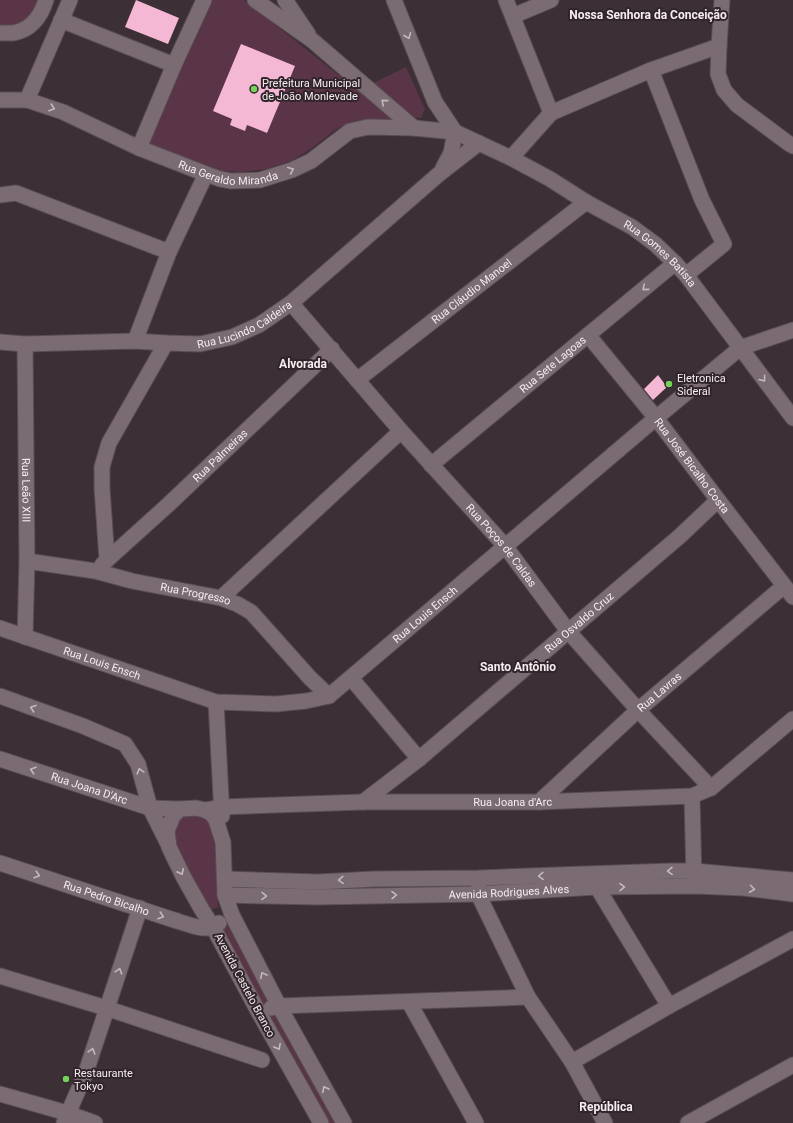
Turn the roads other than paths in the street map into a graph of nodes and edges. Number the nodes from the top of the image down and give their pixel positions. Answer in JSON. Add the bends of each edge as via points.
{"nodes":[{"id":1,"x":46,"y":0,"type":"edge"},
{"id":2,"x":70,"y":0,"type":"edge"},
{"id":3,"x":204,"y":0,"type":"edge"},
{"id":4,"x":275,"y":0,"type":"edge"},
{"id":5,"x":285,"y":0,"type":"edge"},
{"id":6,"x":394,"y":0,"type":"edge"},
{"id":7,"x":506,"y":0,"type":"edge"},
{"id":8,"x":551,"y":0,"type":"edge"},
{"id":9,"x":722,"y":0,"type":"edge"},
{"id":10,"x":256,"y":1,"type":"edge"},
{"id":11,"x":513,"y":16,"type":"junction"},
{"id":12,"x":59,"y":25,"type":"junction"},
{"id":13,"x":25,"y":29,"type":"junction"},
{"id":14,"x":0,"y":33,"type":"edge"},
{"id":15,"x":313,"y":41,"type":"junction"},
{"id":16,"x":719,"y":46,"type":"junction"},
{"id":17,"x":174,"y":65,"type":"junction"},
{"id":18,"x":651,"y":70,"type":"junction"},
{"id":19,"x":0,"y":100,"type":"edge"},
{"id":20,"x":27,"y":100,"type":"junction"},
{"id":21,"x":551,"y":113,"type":"junction"},
{"id":22,"x":414,"y":128,"type":"junction"},
{"id":23,"x":455,"y":132,"type":"junction"},
{"id":24,"x":479,"y":143,"type":"junction"},
{"id":25,"x":793,"y":146,"type":"edge"},
{"id":26,"x":139,"y":148,"type":"junction"},
{"id":27,"x":511,"y":158,"type":"junction"},
{"id":28,"x":206,"y":174,"type":"junction"},
{"id":29,"x":440,"y":174,"type":"junction"},
{"id":30,"x":0,"y":195,"type":"edge"},
{"id":31,"x":586,"y":202,"type":"junction"},
{"id":32,"x":169,"y":252,"type":"junction"},
{"id":33,"x":676,"y":263,"type":"junction"},
{"id":34,"x":686,"y":275,"type":"junction"},
{"id":35,"x":291,"y":302,"type":"junction"},
{"id":36,"x":793,"y":330,"type":"edge"},
{"id":37,"x":588,"y":335,"type":"junction"},
{"id":38,"x":135,"y":341,"type":"junction"},
{"id":39,"x":0,"y":342,"type":"edge"},
{"id":40,"x":166,"y":343,"type":"junction"},
{"id":41,"x":25,"y":344,"type":"junction"},
{"id":42,"x":740,"y":348,"type":"junction"},
{"id":43,"x":332,"y":349,"type":"junction"},
{"id":44,"x":357,"y":380,"type":"junction"},
{"id":45,"x":656,"y":418,"type":"junction"},
{"id":46,"x":793,"y":418,"type":"edge"},
{"id":47,"x":401,"y":432,"type":"junction"},
{"id":48,"x":431,"y":465,"type":"junction"},
{"id":49,"x":718,"y":500,"type":"junction"},
{"id":50,"x":505,"y":546,"type":"junction"},
{"id":51,"x":107,"y":560,"type":"junction"},
{"id":52,"x":26,"y":561,"type":"junction"},
{"id":53,"x":95,"y":571,"type":"junction"},
{"id":54,"x":788,"y":592,"type":"edge"},
{"id":55,"x":221,"y":598,"type":"junction"},
{"id":56,"x":0,"y":628,"type":"edge"},
{"id":57,"x":568,"y":631,"type":"junction"},
{"id":58,"x":25,"y":637,"type":"junction"},
{"id":59,"x":351,"y":678,"type":"junction"},
{"id":60,"x":0,"y":696,"type":"edge"},
{"id":61,"x":329,"y":696,"type":"junction"},
{"id":62,"x":216,"y":702,"type":"junction"},
{"id":63,"x":638,"y":710,"type":"junction"},
{"id":64,"x":793,"y":719,"type":"edge"},
{"id":65,"x":0,"y":759,"type":"edge"},
{"id":66,"x":419,"y":759,"type":"junction"},
{"id":67,"x":711,"y":788,"type":"junction"},
{"id":68,"x":692,"y":796,"type":"junction"},
{"id":69,"x":363,"y":802,"type":"junction"},
{"id":70,"x":539,"y":802,"type":"junction"},
{"id":71,"x":221,"y":807,"type":"junction"},
{"id":72,"x":150,"y":808,"type":"junction"},
{"id":73,"x":180,"y":809,"type":"junction"},
{"id":74,"x":205,"y":810,"type":"junction"},
{"id":75,"x":223,"y":842,"type":"junction"},
{"id":76,"x":169,"y":847,"type":"junction"},
{"id":77,"x":0,"y":863,"type":"edge"},
{"id":78,"x":694,"y":871,"type":"junction"},
{"id":79,"x":479,"y":878,"type":"junction"},
{"id":80,"x":225,"y":879,"type":"junction"},
{"id":81,"x":793,"y":880,"type":"edge"},
{"id":82,"x":596,"y":881,"type":"junction"},
{"id":83,"x":318,"y":882,"type":"junction"},
{"id":84,"x":695,"y":886,"type":"junction"},
{"id":85,"x":478,"y":894,"type":"junction"},
{"id":86,"x":793,"y":894,"type":"edge"},
{"id":87,"x":225,"y":895,"type":"junction"},
{"id":88,"x":318,"y":897,"type":"junction"},
{"id":89,"x":140,"y":908,"type":"junction"},
{"id":90,"x":232,"y":915,"type":"junction"},
{"id":91,"x":213,"y":927,"type":"junction"},
{"id":92,"x":793,"y":939,"type":"edge"},
{"id":93,"x":0,"y":976,"type":"edge"},
{"id":94,"x":528,"y":998,"type":"junction"},
{"id":95,"x":409,"y":1002,"type":"junction"},
{"id":96,"x":279,"y":1006,"type":"junction"},
{"id":97,"x":669,"y":1006,"type":"junction"},
{"id":98,"x":106,"y":1008,"type":"junction"},
{"id":99,"x":258,"y":1011,"type":"junction"},
{"id":100,"x":262,"y":1060,"type":"dead end"},
{"id":101,"x":572,"y":1062,"type":"junction"},
{"id":102,"x":793,"y":1065,"type":"edge"},
{"id":103,"x":0,"y":1094,"type":"edge"},
{"id":104,"x":66,"y":1118,"type":"edge"},
{"id":105,"x":95,"y":1123,"type":"edge"},
{"id":106,"x":321,"y":1123,"type":"edge"},
{"id":107,"x":344,"y":1123,"type":"edge"},
{"id":108,"x":476,"y":1123,"type":"edge"},
{"id":109,"x":606,"y":1123,"type":"edge"},
{"id":110,"x":688,"y":1123,"type":"edge"}],
"edges":[{"from":1,"to":13,"type":"street","via":[[43,10]]},
{"from":2,"to":12,"type":"street"},
{"from":3,"to":17,"type":"street"},
{"from":4,"to":10,"type":"street"},
{"from":5,"to":15,"type":"street"},
{"from":6,"to":23,"type":"street","one_way":true,"via":[[434,102]]},
{"from":7,"to":11,"type":"street"},
{"from":8,"to":11,"type":"street"},
{"from":9,"to":16,"type":"street"},
{"from":10,"to":15,"type":"street"},
{"from":11,"to":21,"type":"street"},
{"from":12,"to":13,"type":"street"},
{"from":12,"to":17,"type":"street"},
{"from":12,"to":20,"type":"street"},
{"from":13,"to":14,"type":"street","via":[[13,33]]},
{"from":22,"to":15,"type":"street","one_way":true},
{"from":16,"to":18,"type":"street"},
{"from":16,"to":25,"type":"street","via":[[718,74],[724,90],[737,105]]},
{"from":17,"to":26,"type":"street"},
{"from":18,"to":21,"type":"street"},
{"from":18,"to":34,"type":"street","via":[[702,200],[724,244]]},
{"from":19,"to":20,"type":"street","name":"Rua Geraldo Miranda"},
{"from":20,"to":26,"type":"street","name":"Rua Geraldo Miranda","one_way":true,"via":[[63,112]]},
{"from":21,"to":27,"type":"street"},
{"from":22,"to":23,"type":"street","name":"Rua Geraldo Miranda"},
{"from":28,"to":22,"type":"street","name":"Rua Geraldo Miranda","one_way":true,"via":[[231,181],[260,180],[311,161],[350,131],[368,127]]},
{"from":23,"to":24,"type":"street"},
{"from":23,"to":29,"type":"street","name":"Rua Lucindo Caldeira","via":[[451,153]]},
{"from":24,"to":27,"type":"street","name":"Rua Gomes Batista"},
{"from":24,"to":29,"type":"street","name":"Rua Lucindo Caldeira"},
{"from":26,"to":28,"type":"street","name":"Rua Geraldo Miranda"},
{"from":27,"to":31,"type":"street","name":"Rua Gomes Batista"},
{"from":28,"to":32,"type":"street"},
{"from":29,"to":35,"type":"street","name":"Rua Lucindo Caldeira"},
{"from":30,"to":32,"type":"street","via":[[16,193]]},
{"from":31,"to":33,"type":"street","name":"Rua Gomes Batista","via":[[632,227]]},
{"from":31,"to":44,"type":"street","name":"Rua Cláudio Manoel"},
{"from":32,"to":38,"type":"street"},
{"from":33,"to":34,"type":"street","name":"Rua Gomes Batista"},
{"from":33,"to":37,"type":"street","name":"Rua Sete Lagoas","one_way":true},
{"from":34,"to":42,"type":"street","name":"Rua Gomes Batista"},
{"from":35,"to":40,"type":"street","name":"Rua Lucindo Caldeira","via":[[259,325],[232,337],[200,344]]},
{"from":35,"to":43,"type":"street","name":"Rua Poços de Caldas"},
{"from":36,"to":42,"type":"street","name":"Rua Louis Ensch"},
{"from":37,"to":45,"type":"street","name":"Rua José Bicalho Costa"},
{"from":37,"to":48,"type":"street","name":"Rua Sete Lagoas"},
{"from":38,"to":40,"type":"street","name":"Rua Lucindo Caldeira"},
{"from":38,"to":41,"type":"street","name":"Rua Lucindo Caldeira"},
{"from":39,"to":41,"type":"street","name":"Rua Lucindo Caldeira"},
{"from":40,"to":51,"type":"street","via":[[109,443],[102,467]]},
{"from":41,"to":52,"type":"street","name":"Rua Leão XIII"},
{"from":42,"to":45,"type":"street","name":"Rua Louis Ensch"},
{"from":42,"to":46,"type":"street","name":"Rua Gomes Batista","one_way":true},
{"from":43,"to":44,"type":"street","name":"Rua Poços de Caldas"},
{"from":43,"to":51,"type":"street","name":"Rua Palmeiras"},
{"from":44,"to":47,"type":"street","name":"Rua Poços de Caldas"},
{"from":45,"to":49,"type":"street","name":"Rua José Bicalho Costa"},
{"from":45,"to":50,"type":"street","name":"Rua Louis Ensch"},
{"from":47,"to":48,"type":"street","name":"Rua Poços de Caldas"},
{"from":47,"to":55,"type":"street"},
{"from":48,"to":50,"type":"street","name":"Rua Poços de Caldas"},
{"from":49,"to":54,"type":"street","name":"Rua José Bicalho Costa"},
{"from":49,"to":57,"type":"street","name":"Rua Osvaldo Cruz","via":[[680,536]]},
{"from":50,"to":57,"type":"street","name":"Rua Poços de Caldas"},
{"from":50,"to":59,"type":"street","name":"Rua Louis Ensch"},
{"from":51,"to":53,"type":"street","name":"Rua Palmeiras"},
{"from":52,"to":53,"type":"street","name":"Rua Progresso"},
{"from":52,"to":58,"type":"street","name":"Rua Leão XIII"},
{"from":53,"to":55,"type":"street","name":"Rua Progresso","via":[[132,581]]},
{"from":54,"to":63,"type":"street","name":"Rua Lavras"},
{"from":55,"to":61,"type":"street","name":"Rua Progresso","via":[[251,612]]},
{"from":56,"to":58,"type":"street","name":"Rua Louis Ensch"},
{"from":57,"to":63,"type":"street","name":"Rua Poços de Caldas"},
{"from":57,"to":66,"type":"street","name":"Rua Osvaldo Cruz"},
{"from":58,"to":62,"type":"street","name":"Rua Louis Ensch"},
{"from":59,"to":61,"type":"street","name":"Rua Louis Ensch"},
{"from":59,"to":66,"type":"street"},
{"from":72,"to":60,"type":"street","name":"Avenida Castelo Branco","one_way":true,"via":[[138,764],[125,744],[84,726]]},
{"from":61,"to":62,"type":"street","name":"Rua Louis Ensch","via":[[276,704]]},
{"from":62,"to":71,"type":"street","name":"Avenida Castelo Branco"},
{"from":63,"to":67,"type":"street","name":"Rua Poços de Caldas"},
{"from":63,"to":70,"type":"street","name":"Rua Lavras"},
{"from":64,"to":67,"type":"street","name":"Rua Joana d'Arc"},
{"from":72,"to":65,"type":"street","name":"Rua Joana D'Arc","one_way":true},
{"from":66,"to":69,"type":"street","name":"Rua Osvaldo Cruz"},
{"from":67,"to":68,"type":"street","name":"Rua Joana d'Arc"},
{"from":68,"to":70,"type":"street","name":"Rua Joana d'Arc"},
{"from":68,"to":78,"type":"street"},
{"from":69,"to":70,"type":"street","name":"Rua Joana d'Arc"},
{"from":69,"to":71,"type":"street","name":"Rua Joana d'Arc"},
{"from":71,"to":74,"type":"street","name":"Rua Joana d'Arc"},
{"from":71,"to":75,"type":"street","name":"Avenida Castelo Branco"},
{"from":72,"to":73,"type":"street","name":"Rua Joana D'Arc"},
{"from":72,"to":76,"type":"street","name":"Avenida Castelo Branco"},
{"from":73,"to":74,"type":"street"},
{"from":73,"to":76,"type":"street","name":"Avenida Castelo Branco","via":[[173,816],[167,831]]},
{"from":74,"to":75,"type":"street","name":"Avenida Castelo Branco","via":[[216,820]]},
{"from":75,"to":80,"type":"street","name":"Avenida Castelo Branco"},
{"from":76,"to":91,"type":"street","name":"Avenida Castelo Branco","one_way":true},
{"from":77,"to":89,"type":"street","name":"Rua Pedro Bicalho","one_way":true},
{"from":78,"to":81,"type":"street","name":"Avenida Rodrigues Alves"},
{"from":78,"to":82,"type":"street","name":"Avenida Rodrigues Alves","one_way":true,"via":[[671,871]]},
{"from":78,"to":84,"type":"street"},
{"from":82,"to":79,"type":"street","name":"Avenida Rodrigues Alves","one_way":true},
{"from":79,"to":83,"type":"street","name":"Avenida Rodrigues Alves","one_way":true},
{"from":79,"to":85,"type":"street"},
{"from":80,"to":83,"type":"street","name":"Avenida Rodrigues Alves"},
{"from":80,"to":87,"type":"street","name":"Avenida Castelo Branco"},
{"from":82,"to":84,"type":"street","name":"Avenida Rodrigues Alves","one_way":true},
{"from":82,"to":85,"type":"street","name":"Avenida Rodrigues Alves"},
{"from":82,"to":97,"type":"street"},
{"from":83,"to":88,"type":"street"},
{"from":84,"to":86,"type":"street","name":"Avenida Rodrigues Alves","one_way":true},
{"from":88,"to":85,"type":"street","name":"Avenida Rodrigues Alves","one_way":true},
{"from":85,"to":94,"type":"street"},
{"from":87,"to":88,"type":"street","name":"Avenida Rodrigues Alves","one_way":true},
{"from":87,"to":90,"type":"street","name":"Avenida Castelo Branco"},
{"from":89,"to":91,"type":"street","name":"Rua Pedro Bicalho","one_way":true,"via":[[195,926]]},
{"from":98,"to":89,"type":"street","one_way":true},
{"from":90,"to":91,"type":"street"},
{"from":96,"to":90,"type":"street","name":"Avenida Castelo Branco","one_way":true},
{"from":91,"to":99,"type":"street","name":"Avenida Castelo Branco"},
{"from":92,"to":97,"type":"street"},
{"from":93,"to":98,"type":"street"},
{"from":94,"to":95,"type":"street"},
{"from":94,"to":101,"type":"street"},
{"from":95,"to":96,"type":"street"},
{"from":95,"to":108,"type":"street"},
{"from":96,"to":99,"type":"street"},
{"from":107,"to":96,"type":"street","name":"Avenida Castelo Branco","one_way":true},
{"from":97,"to":101,"type":"street"},
{"from":98,"to":100,"type":"street"},
{"from":104,"to":98,"type":"street","one_way":true,"via":[[86,1072]]},
{"from":99,"to":106,"type":"street","name":"Avenida Castelo Branco","one_way":true},
{"from":101,"to":109,"type":"street"},
{"from":102,"to":110,"type":"street"},
{"from":103,"to":104,"type":"street"},
{"from":104,"to":105,"type":"street"}]}
